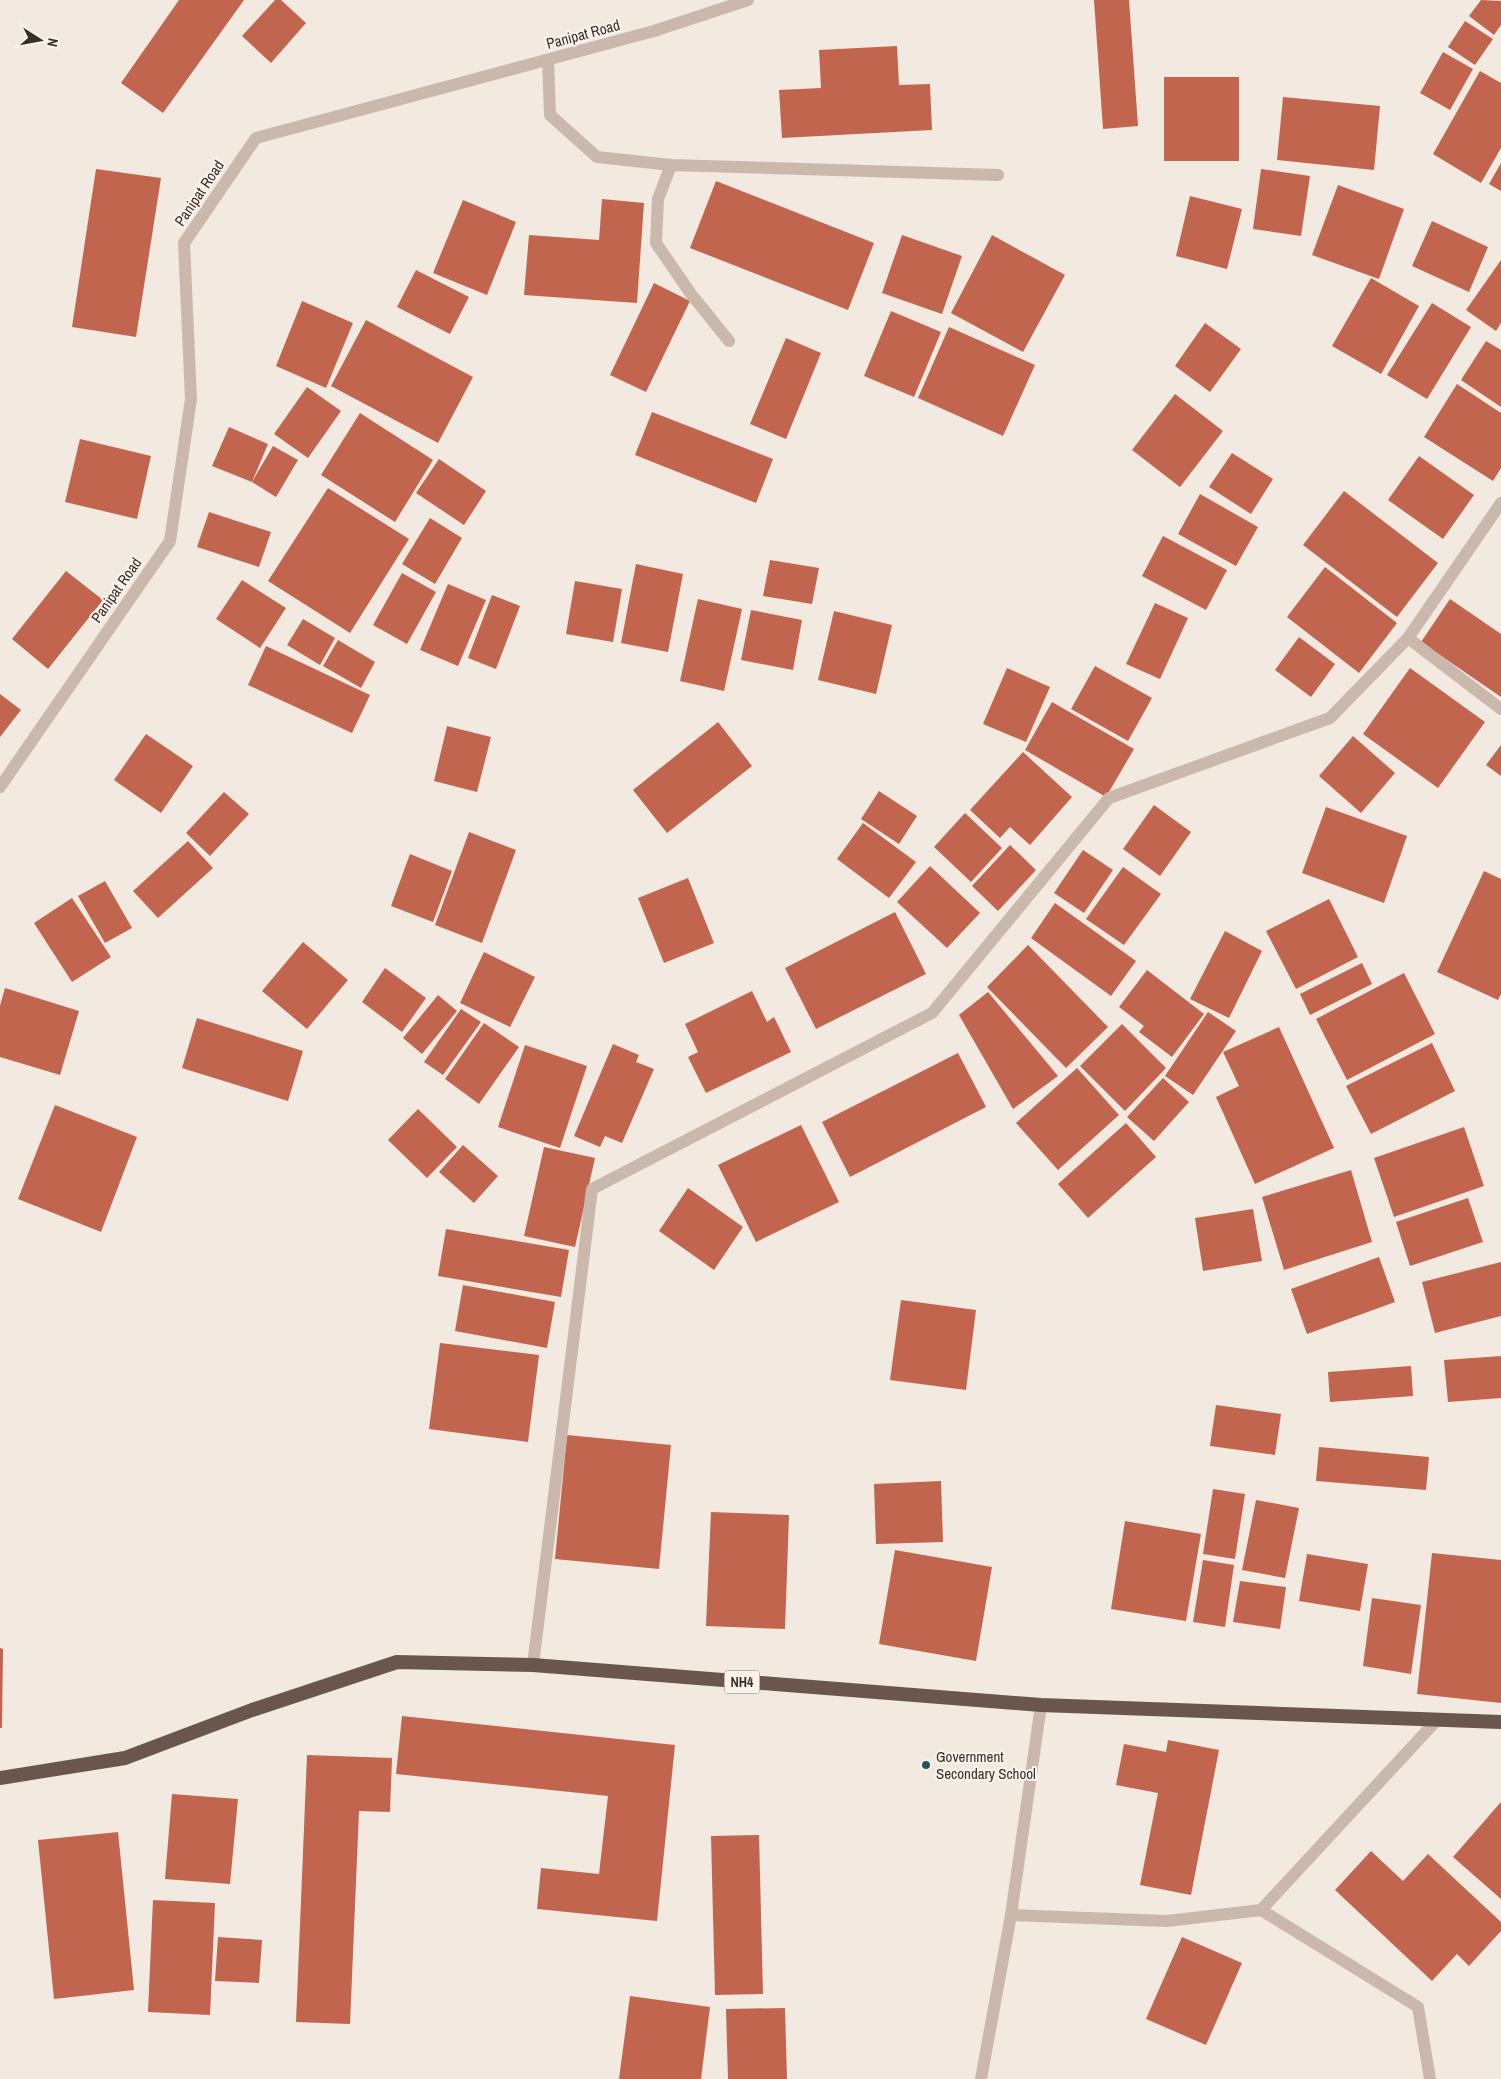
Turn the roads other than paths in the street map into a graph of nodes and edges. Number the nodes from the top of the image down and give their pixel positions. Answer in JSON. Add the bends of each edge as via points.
{"nodes":[{"id":1,"x":748,"y":0,"type":"edge"},
{"id":2,"x":548,"y":60,"type":"junction"},
{"id":3,"x":670,"y":165,"type":"junction"},
{"id":4,"x":998,"y":175,"type":"dead end"},
{"id":5,"x":729,"y":341,"type":"dead end"},
{"id":6,"x":1501,"y":503,"type":"edge"},
{"id":7,"x":1408,"y":638,"type":"junction"},
{"id":8,"x":1501,"y":709,"type":"edge"},
{"id":9,"x":0,"y":787,"type":"edge"},
{"id":10,"x":533,"y":1665,"type":"junction"},
{"id":11,"x":1041,"y":1705,"type":"junction"},
{"id":12,"x":1436,"y":1720,"type":"junction"},
{"id":13,"x":1501,"y":1722,"type":"edge"},
{"id":14,"x":0,"y":1778,"type":"edge"},
{"id":15,"x":1261,"y":1910,"type":"junction"},
{"id":16,"x":1011,"y":1915,"type":"junction"},
{"id":17,"x":981,"y":2079,"type":"edge"},
{"id":18,"x":1430,"y":2079,"type":"edge"}],
"edges":[{"from":1,"to":2,"type":"street","name":"Panipat Road","via":[[654,31]]},
{"from":2,"to":3,"type":"street","via":[[550,115],[597,157]]},
{"from":2,"to":9,"type":"street","name":"Panipat Road","via":[[256,138],[184,243],[191,399],[170,541]]},
{"from":3,"to":4,"type":"street"},
{"from":3,"to":5,"type":"street","via":[[658,199],[656,243]]},
{"from":6,"to":7,"type":"street"},
{"from":7,"to":8,"type":"street"},
{"from":7,"to":10,"type":"street","via":[[1330,718],[1108,798],[932,1013],[592,1189]]},
{"from":10,"to":11,"type":"highway","number":"NH4"},
{"from":10,"to":14,"type":"highway","number":"NH4","via":[[397,1662],[252,1710],[125,1758]]},
{"from":11,"to":12,"type":"highway","number":"NH4"},
{"from":11,"to":16,"type":"street"},
{"from":12,"to":13,"type":"highway","number":"NH4"},
{"from":12,"to":15,"type":"street"},
{"from":15,"to":16,"type":"street","via":[[1168,1921]]},
{"from":15,"to":18,"type":"street","via":[[1418,2007]]},
{"from":16,"to":17,"type":"street"}]}
